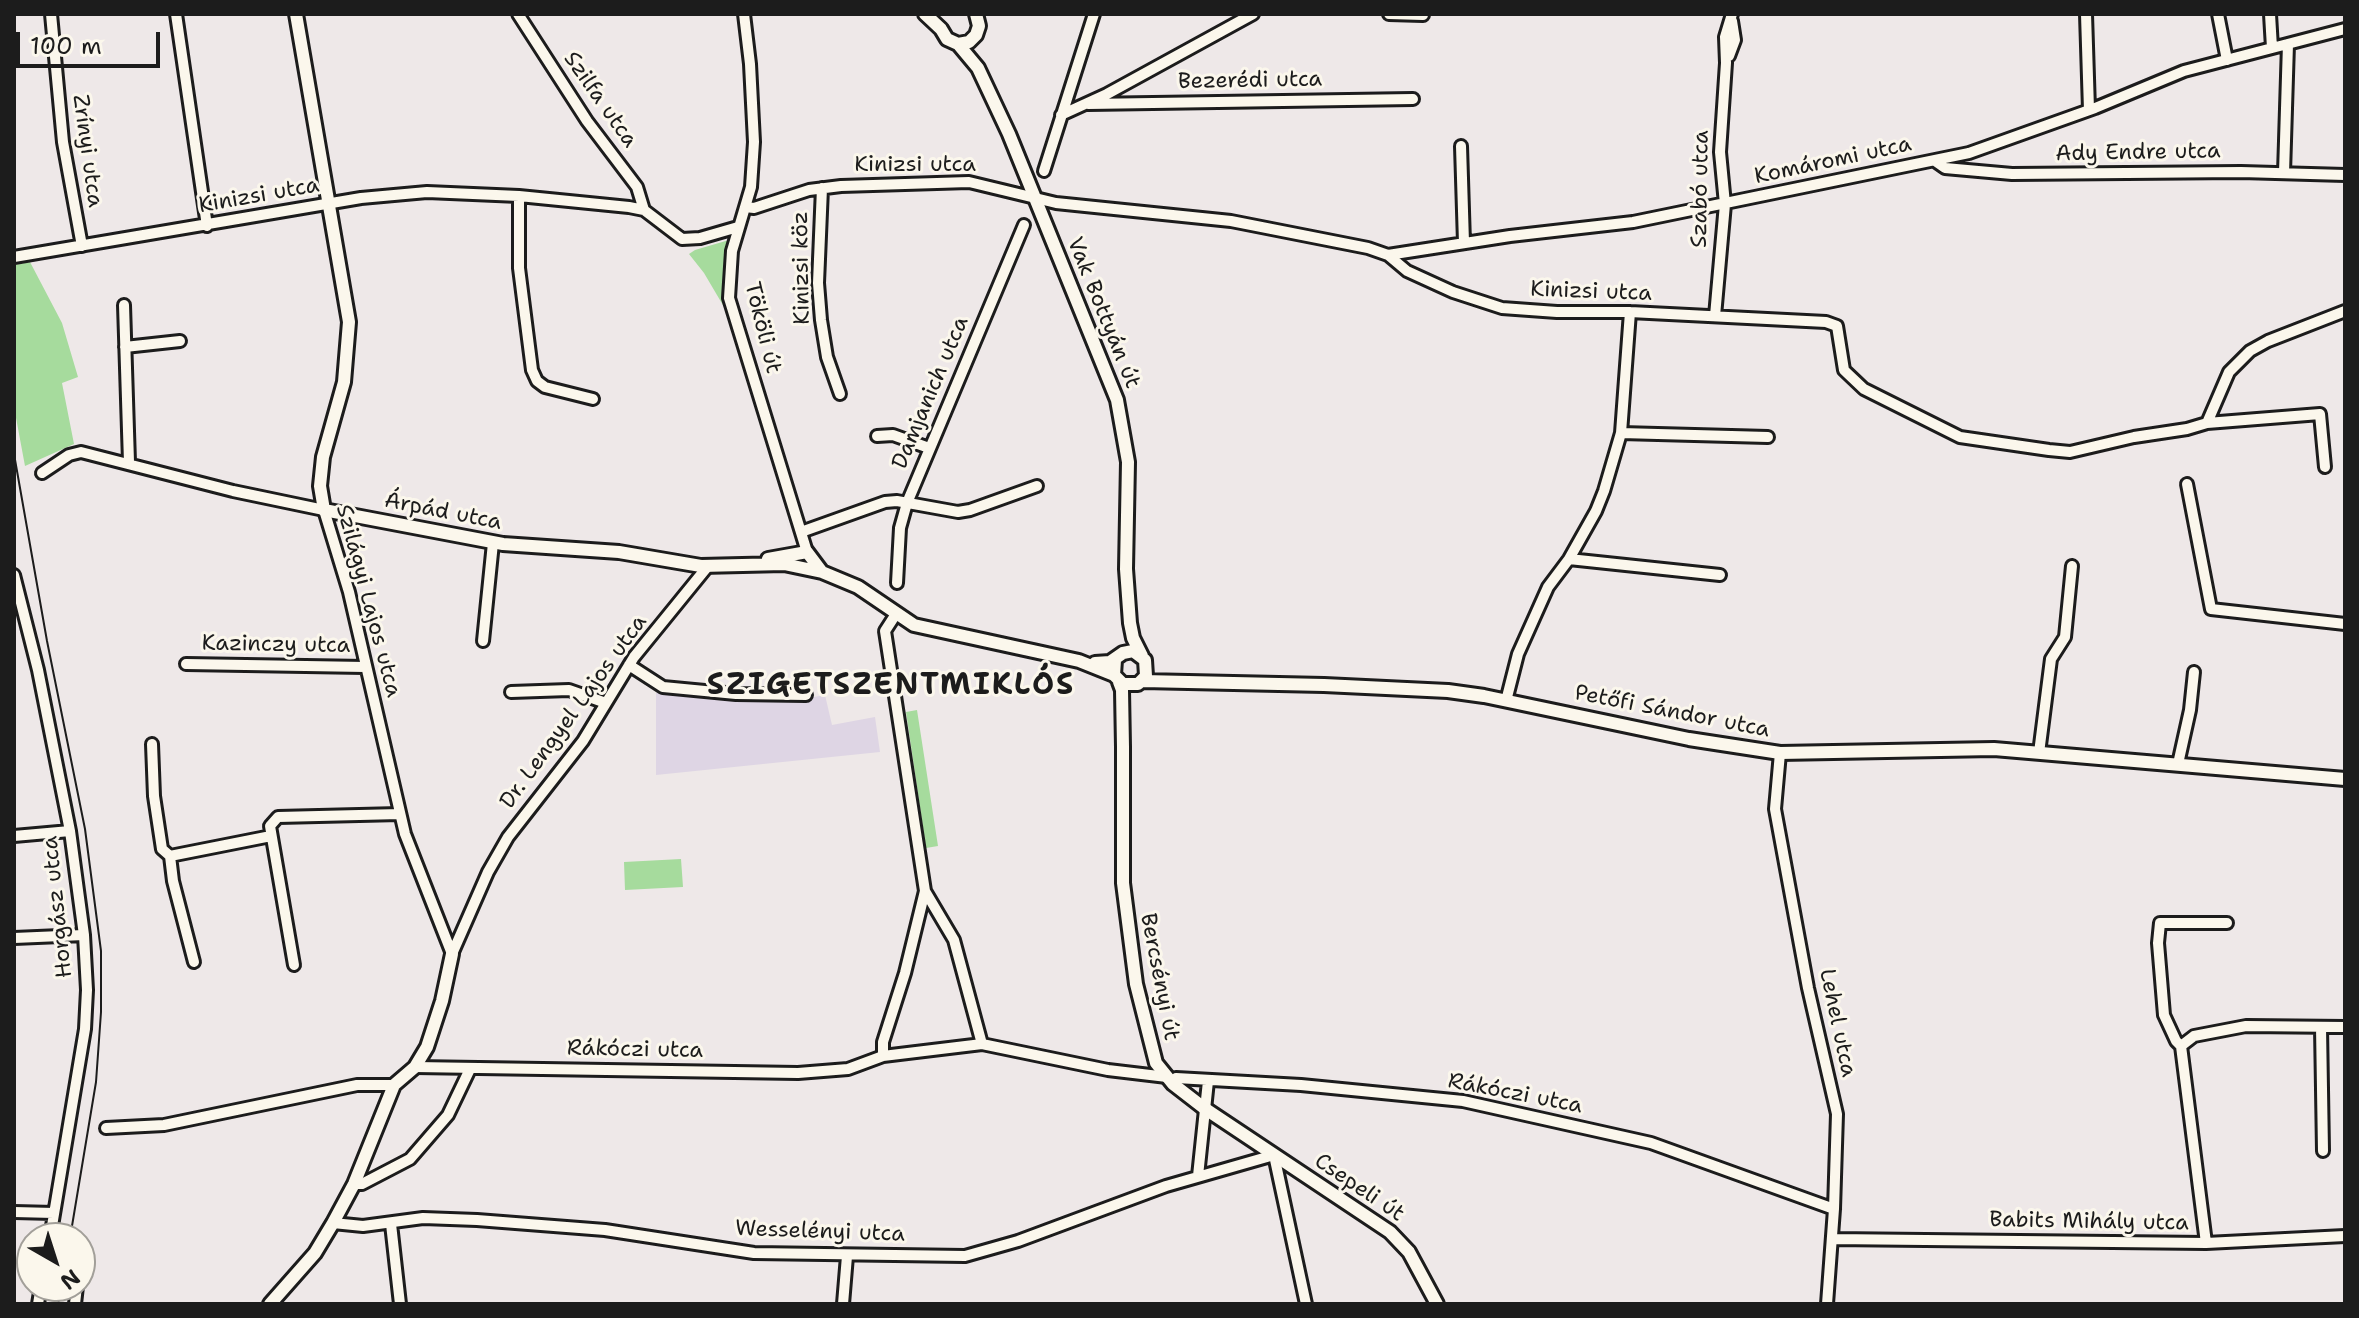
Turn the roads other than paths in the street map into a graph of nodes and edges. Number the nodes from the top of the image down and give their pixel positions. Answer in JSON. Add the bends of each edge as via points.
{"nodes":[{"id":1,"x":51,"y":14,"type":"edge"},
{"id":2,"x":176,"y":14,"type":"edge"},
{"id":3,"x":296,"y":14,"type":"edge"},
{"id":4,"x":518,"y":14,"type":"edge"},
{"id":5,"x":744,"y":14,"type":"edge"},
{"id":6,"x":925,"y":14,"type":"edge"},
{"id":7,"x":944,"y":14,"type":"edge"},
{"id":8,"x":976,"y":14,"type":"edge"},
{"id":9,"x":1094,"y":14,"type":"edge"},
{"id":10,"x":1253,"y":14,"type":"edge"},
{"id":11,"x":1389,"y":14,"type":"edge"},
{"id":12,"x":2086,"y":14,"type":"edge"},
{"id":13,"x":2218,"y":14,"type":"edge"},
{"id":14,"x":2270,"y":14,"type":"edge"},
{"id":15,"x":1423,"y":15,"type":"edge"},
{"id":16,"x":1732,"y":16,"type":"edge"},
{"id":17,"x":941,"y":29,"type":"junction"},
{"id":18,"x":2345,"y":29,"type":"edge"},
{"id":19,"x":974,"y":38,"type":"junction"},
{"id":20,"x":958,"y":44,"type":"junction"},
{"id":21,"x":2288,"y":44,"type":"junction"},
{"id":22,"x":2272,"y":48,"type":"junction"},
{"id":23,"x":2227,"y":60,"type":"junction"},
{"id":24,"x":986,"y":83,"type":"junction"},
{"id":25,"x":1413,"y":99,"type":"dead end"},
{"id":26,"x":1088,"y":104,"type":"junction"},
{"id":27,"x":2089,"y":110,"type":"junction"},
{"id":28,"x":1061,"y":115,"type":"junction"},
{"id":29,"x":1461,"y":146,"type":"dead end"},
{"id":30,"x":1935,"y":161,"type":"junction"},
{"id":31,"x":1044,"y":171,"type":"dead end"},
{"id":32,"x":2284,"y":173,"type":"junction"},
{"id":33,"x":2345,"y":175,"type":"edge"},
{"id":34,"x":822,"y":188,"type":"junction"},
{"id":35,"x":519,"y":196,"type":"junction"},
{"id":36,"x":1035,"y":197,"type":"junction"},
{"id":37,"x":1725,"y":204,"type":"junction"},
{"id":38,"x":327,"y":205,"type":"junction"},
{"id":39,"x":745,"y":207,"type":"junction"},
{"id":40,"x":644,"y":210,"type":"junction"},
{"id":41,"x":1024,"y":225,"type":"dead end"},
{"id":42,"x":207,"y":226,"type":"junction"},
{"id":43,"x":738,"y":227,"type":"junction"},
{"id":44,"x":1464,"y":243,"type":"junction"},
{"id":45,"x":82,"y":246,"type":"junction"},
{"id":46,"x":1388,"y":255,"type":"junction"},
{"id":47,"x":14,"y":257,"type":"edge"},
{"id":48,"x":124,"y":305,"type":"dead end"},
{"id":49,"x":2345,"y":311,"type":"edge"},
{"id":50,"x":1630,"y":312,"type":"junction"},
{"id":51,"x":1715,"y":316,"type":"junction"},
{"id":52,"x":180,"y":341,"type":"dead end"},
{"id":53,"x":125,"y":347,"type":"junction"},
{"id":54,"x":840,"y":394,"type":"dead end"},
{"id":55,"x":593,"y":399,"type":"dead end"},
{"id":56,"x":2207,"y":423,"type":"junction"},
{"id":57,"x":1621,"y":433,"type":"junction"},
{"id":58,"x":877,"y":436,"type":"dead end"},
{"id":59,"x":1768,"y":437,"type":"dead end"},
{"id":60,"x":929,"y":448,"type":"junction"},
{"id":61,"x":129,"y":462,"type":"junction"},
{"id":62,"x":2325,"y":467,"type":"dead end"},
{"id":63,"x":42,"y":473,"type":"dead end"},
{"id":64,"x":2187,"y":484,"type":"dead end"},
{"id":65,"x":1037,"y":486,"type":"dead end"},
{"id":66,"x":907,"y":503,"type":"junction"},
{"id":67,"x":324,"y":510,"type":"junction"},
{"id":68,"x":801,"y":532,"type":"junction"},
{"id":69,"x":493,"y":543,"type":"junction"},
{"id":70,"x":807,"y":552,"type":"junction"},
{"id":71,"x":1569,"y":559,"type":"junction"},
{"id":72,"x":753,"y":563,"type":"junction"},
{"id":73,"x":708,"y":566,"type":"junction"},
{"id":74,"x":2072,"y":566,"type":"dead end"},
{"id":75,"x":1126,"y":569,"type":"junction"},
{"id":76,"x":822,"y":572,"type":"junction"},
{"id":77,"x":14,"y":575,"type":"edge"},
{"id":78,"x":1720,"y":575,"type":"dead end"},
{"id":79,"x":897,"y":583,"type":"dead end"},
{"id":80,"x":896,"y":614,"type":"junction"},
{"id":81,"x":2345,"y":624,"type":"edge"},
{"id":82,"x":483,"y":641,"type":"dead end"},
{"id":83,"x":1117,"y":658,"type":"junction"},
{"id":84,"x":1145,"y":660,"type":"junction"},
{"id":85,"x":1079,"y":661,"type":"junction"},
{"id":86,"x":186,"y":664,"type":"dead end"},
{"id":87,"x":629,"y":665,"type":"junction"},
{"id":88,"x":365,"y":667,"type":"junction"},
{"id":89,"x":2194,"y":672,"type":"dead end"},
{"id":90,"x":1116,"y":678,"type":"junction"},
{"id":91,"x":1185,"y":681,"type":"junction"},
{"id":92,"x":1140,"y":682,"type":"junction"},
{"id":93,"x":511,"y":692,"type":"dead end"},
{"id":94,"x":806,"y":695,"type":"dead end"},
{"id":95,"x":1506,"y":701,"type":"junction"},
{"id":96,"x":606,"y":703,"type":"junction"},
{"id":97,"x":152,"y":744,"type":"dead end"},
{"id":98,"x":1123,"y":747,"type":"junction"},
{"id":99,"x":1780,"y":753,"type":"junction"},
{"id":100,"x":2039,"y":753,"type":"junction"},
{"id":101,"x":2178,"y":764,"type":"junction"},
{"id":102,"x":2345,"y":779,"type":"edge"},
{"id":103,"x":400,"y":814,"type":"junction"},
{"id":104,"x":70,"y":831,"type":"junction"},
{"id":105,"x":14,"y":836,"type":"edge"},
{"id":106,"x":271,"y":836,"type":"junction"},
{"id":107,"x":170,"y":856,"type":"junction"},
{"id":108,"x":925,"y":891,"type":"junction"},
{"id":109,"x":2227,"y":923,"type":"dead end"},
{"id":110,"x":464,"y":925,"type":"junction"},
{"id":111,"x":443,"y":929,"type":"junction"},
{"id":112,"x":84,"y":935,"type":"junction"},
{"id":113,"x":14,"y":938,"type":"edge"},
{"id":114,"x":452,"y":954,"type":"junction"},
{"id":115,"x":194,"y":962,"type":"dead end"},
{"id":116,"x":294,"y":965,"type":"dead end"},
{"id":117,"x":2321,"y":1027,"type":"junction"},
{"id":118,"x":2345,"y":1027,"type":"edge"},
{"id":119,"x":982,"y":1044,"type":"junction"},
{"id":120,"x":2181,"y":1046,"type":"junction"},
{"id":121,"x":883,"y":1056,"type":"junction"},
{"id":122,"x":415,"y":1067,"type":"junction"},
{"id":123,"x":470,"y":1069,"type":"junction"},
{"id":124,"x":1172,"y":1078,"type":"junction"},
{"id":125,"x":1208,"y":1081,"type":"junction"},
{"id":126,"x":394,"y":1085,"type":"junction"},
{"id":127,"x":1204,"y":1108,"type":"junction"},
{"id":128,"x":106,"y":1128,"type":"dead end"},
{"id":129,"x":2323,"y":1151,"type":"dead end"},
{"id":130,"x":1274,"y":1155,"type":"junction"},
{"id":131,"x":1198,"y":1176,"type":"junction"},
{"id":132,"x":354,"y":1184,"type":"junction"},
{"id":133,"x":1834,"y":1209,"type":"junction"},
{"id":134,"x":14,"y":1212,"type":"edge"},
{"id":135,"x":54,"y":1213,"type":"junction"},
{"id":136,"x":53,"y":1222,"type":"edge"},
{"id":137,"x":333,"y":1223,"type":"junction"},
{"id":138,"x":391,"y":1224,"type":"junction"},
{"id":139,"x":2345,"y":1236,"type":"edge"},
{"id":140,"x":1832,"y":1239,"type":"junction"},
{"id":141,"x":2206,"y":1243,"type":"junction"},
{"id":142,"x":847,"y":1256,"type":"junction"},
{"id":143,"x":270,"y":1304,"type":"edge"},
{"id":144,"x":400,"y":1304,"type":"edge"},
{"id":145,"x":843,"y":1304,"type":"edge"},
{"id":146,"x":1306,"y":1304,"type":"edge"},
{"id":147,"x":1437,"y":1304,"type":"edge"},
{"id":148,"x":1827,"y":1304,"type":"edge"}],
"edges":[{"from":1,"to":45,"type":"street","name":"Zrínyi utca","via":[[63,142]]},
{"from":2,"to":42,"type":"street"},
{"from":3,"to":38,"type":"street","name":"Szilágyi Lajos utca"},
{"from":4,"to":40,"type":"street","name":"Szilfa utca","via":[[637,187]]},
{"from":5,"to":39,"type":"street","name":"Tököli út","via":[[754,142]]},
{"from":6,"to":17,"type":"street","name":"Vak Bottyán út"},
{"from":7,"to":17,"type":"street"},
{"from":8,"to":19,"type":"street","name":"Vak Bottyán út"},
{"from":9,"to":28,"type":"street"},
{"from":10,"to":26,"type":"street"},
{"from":11,"to":15,"type":"street"},
{"from":12,"to":27,"type":"street"},
{"from":13,"to":23,"type":"street"},
{"from":14,"to":22,"type":"street"},
{"from":16,"to":37,"type":"street","name":"Szabó utca","via":[[1725,37],[1720,152]]},
{"from":17,"to":20,"type":"street","name":"Vak Bottyán út"},
{"from":18,"to":21,"type":"street","name":"Komáromi utca"},
{"from":19,"to":20,"type":"street"},
{"from":19,"to":24,"type":"street","name":"Vak Bottyán út"},
{"from":20,"to":24,"type":"street","name":"Vak Bottyán út"},
{"from":21,"to":22,"type":"street","name":"Komáromi utca"},
{"from":21,"to":32,"type":"street"},
{"from":22,"to":23,"type":"street","name":"Komáromi utca"},
{"from":23,"to":27,"type":"street","name":"Komáromi utca","via":[[2184,71]]},
{"from":24,"to":36,"type":"street","name":"Vak Bottyán út"},
{"from":25,"to":26,"type":"street","name":"Bezerédi utca"},
{"from":26,"to":28,"type":"street"},
{"from":27,"to":30,"type":"street","name":"Komáromi utca"},
{"from":28,"to":31,"type":"street"},
{"from":29,"to":44,"type":"street"},
{"from":30,"to":32,"type":"street","name":"Ady Endre utca","via":[[1945,168],[2012,174]]},
{"from":30,"to":37,"type":"street","name":"Komáromi utca"},
{"from":32,"to":33,"type":"street","name":"Ady Endre utca"},
{"from":34,"to":36,"type":"street","name":"Kinizsi utca","via":[[969,182]]},
{"from":34,"to":39,"type":"street","name":"Kinizsi utca"},
{"from":34,"to":54,"type":"street","name":"Kinizsi köz","via":[[821,320]]},
{"from":35,"to":38,"type":"street","name":"Kinizsi utca","via":[[427,192]]},
{"from":35,"to":40,"type":"street","name":"Kinizsi utca"},
{"from":35,"to":55,"type":"street","via":[[519,268],[532,370],[545,387]]},
{"from":36,"to":46,"type":"street","name":"Kinizsi utca","via":[[1260,226]]},
{"from":36,"to":75,"type":"street","name":"Vak Bottyán út","via":[[1121,414],[1128,462]]},
{"from":37,"to":44,"type":"street","name":"Komáromi utca","via":[[1633,222]]},
{"from":37,"to":51,"type":"street","name":"Szabó utca"},
{"from":38,"to":42,"type":"street","name":"Kinizsi utca"},
{"from":38,"to":67,"type":"street","name":"Szilágyi Lajos utca","via":[[347,303],[349,343],[340,401],[325,443],[320,486]]},
{"from":39,"to":43,"type":"street","name":"Tököli út"},
{"from":40,"to":43,"type":"street","via":[[682,239]]},
{"from":41,"to":60,"type":"street","name":"Damjanich utca"},
{"from":42,"to":45,"type":"street","name":"Kinizsi utca"},
{"from":43,"to":68,"type":"street","name":"Tököli út","via":[[729,298]]},
{"from":44,"to":46,"type":"street","name":"Komáromi utca"},
{"from":45,"to":47,"type":"street","name":"Kinizsi utca"},
{"from":46,"to":50,"type":"street","name":"Kinizsi utca","via":[[1407,271],[1502,308]]},
{"from":48,"to":53,"type":"street"},
{"from":49,"to":56,"type":"street","via":[[2250,351],[2229,372]]},
{"from":50,"to":51,"type":"street","name":"Kinizsi utca"},
{"from":50,"to":57,"type":"street"},
{"from":51,"to":56,"type":"street","name":"Kinizsi utca","via":[[1837,326],[1844,370],[1855,384],[1960,437],[2070,452]]},
{"from":52,"to":53,"type":"street"},
{"from":53,"to":61,"type":"street"},
{"from":56,"to":62,"type":"street","via":[[2320,414]]},
{"from":57,"to":59,"type":"street"},
{"from":57,"to":71,"type":"street","via":[[1596,511]]},
{"from":58,"to":60,"type":"street","via":[[893,435]]},
{"from":60,"to":66,"type":"street","name":"Damjanich utca"},
{"from":61,"to":63,"type":"street","name":"Árpád utca","via":[[76,452]]},
{"from":61,"to":67,"type":"street","name":"Árpád utca"},
{"from":64,"to":81,"type":"street","via":[[2211,609]]},
{"from":65,"to":66,"type":"street","via":[[958,512]]},
{"from":66,"to":68,"type":"street","via":[[885,502]]},
{"from":66,"to":79,"type":"street","name":"Damjanich utca"},
{"from":67,"to":69,"type":"street","name":"Árpád utca"},
{"from":67,"to":88,"type":"street","name":"Szilágyi Lajos utca"},
{"from":68,"to":70,"type":"street","name":"Tököli út"},
{"from":69,"to":73,"type":"street","name":"Árpád utca","via":[[619,552]]},
{"from":69,"to":82,"type":"street"},
{"from":70,"to":72,"type":"street","name":"Árpád utca"},
{"from":70,"to":76,"type":"street"},
{"from":71,"to":78,"type":"street"},
{"from":71,"to":95,"type":"street","via":[[1548,587],[1518,654]]},
{"from":72,"to":73,"type":"street","name":"Árpád utca"},
{"from":72,"to":76,"type":"street","name":"Árpád utca"},
{"from":73,"to":87,"type":"street","name":"Dr. Lengyel Lajos utca"},
{"from":74,"to":100,"type":"street","via":[[2065,637],[2051,659]]},
{"from":75,"to":83,"type":"street","name":"Vak Bottyán út","via":[[1124,643]]},
{"from":75,"to":84,"type":"street","name":"Vak Bottyán út","via":[[1131,630]]},
{"from":76,"to":80,"type":"street","name":"Árpád utca","via":[[858,587]]},
{"from":77,"to":104,"type":"street","name":"Horgász utca"},
{"from":80,"to":85,"type":"street","via":[[923,628]]},
{"from":80,"to":108,"type":"street","via":[[885,631]]},
{"from":83,"to":84,"type":"street","via":[[1128,651]]},
{"from":83,"to":85,"type":"street","via":[[1105,663]]},
{"from":83,"to":90,"type":"street"},
{"from":84,"to":91,"type":"street","name":"Petőfi Sándor utca"},
{"from":84,"to":92,"type":"street","via":[[1146,676]]},
{"from":85,"to":90,"type":"street"},
{"from":86,"to":88,"type":"street","name":"Kazinczy utca"},
{"from":87,"to":94,"type":"street","via":[[663,687]]},
{"from":87,"to":96,"type":"street","name":"Dr. Lengyel Lajos utca"},
{"from":88,"to":103,"type":"street","name":"Szilágyi Lajos utca"},
{"from":89,"to":101,"type":"street"},
{"from":90,"to":92,"type":"street","via":[[1128,686]]},
{"from":90,"to":98,"type":"street","name":"Bercsényi út","via":[[1122,690]]},
{"from":91,"to":92,"type":"street","name":"Petőfi Sándor utca"},
{"from":91,"to":95,"type":"street","name":"Petőfi Sándor utca","via":[[1406,688]]},
{"from":92,"to":98,"type":"street","name":"Bercsényi út","via":[[1128,712]]},
{"from":93,"to":96,"type":"street","via":[[569,690]]},
{"from":95,"to":99,"type":"street","name":"Petőfi Sándor utca"},
{"from":96,"to":110,"type":"street","name":"Dr. Lengyel Lajos utca","via":[[508,837]]},
{"from":97,"to":107,"type":"street","via":[[162,849]]},
{"from":98,"to":124,"type":"street","name":"Bercsényi út","via":[[1123,870],[1130,941],[1149,1041],[1156,1063]]},
{"from":99,"to":100,"type":"street","name":"Petőfi Sándor utca"},
{"from":99,"to":133,"type":"street","name":"Lehel utca","via":[[1775,809],[1837,1114]]},
{"from":100,"to":101,"type":"street","name":"Petőfi Sándor utca"},
{"from":101,"to":102,"type":"street","name":"Petőfi Sándor utca"},
{"from":103,"to":106,"type":"street","via":[[278,817],[270,826]]},
{"from":103,"to":111,"type":"street","name":"Szilágyi Lajos utca"},
{"from":104,"to":105,"type":"street"},
{"from":104,"to":112,"type":"street","name":"Horgász utca"},
{"from":106,"to":107,"type":"street"},
{"from":106,"to":116,"type":"street"},
{"from":107,"to":115,"type":"street"},
{"from":108,"to":119,"type":"street","via":[[954,940]]},
{"from":108,"to":121,"type":"street"},
{"from":109,"to":120,"type":"street","via":[[2160,923],[2164,1015]]},
{"from":110,"to":111,"type":"street"},
{"from":110,"to":114,"type":"street","name":"Dr. Lengyel Lajos utca"},
{"from":111,"to":114,"type":"street","name":"Szilágyi Lajos utca"},
{"from":112,"to":113,"type":"street"},
{"from":112,"to":135,"type":"street","name":"Horgász utca","via":[[85,1029]]},
{"from":114,"to":122,"type":"street","name":"Dr. Lengyel Lajos utca","via":[[427,1047]]},
{"from":117,"to":118,"type":"street"},
{"from":117,"to":120,"type":"street","via":[[2246,1026],[2194,1036]]},
{"from":117,"to":129,"type":"street"},
{"from":119,"to":121,"type":"street","name":"Rákóczi utca"},
{"from":119,"to":124,"type":"street","name":"Rákóczi utca"},
{"from":120,"to":141,"type":"street"},
{"from":121,"to":123,"type":"street","name":"Rákóczi utca","via":[[848,1069],[798,1073]]},
{"from":122,"to":123,"type":"street","name":"Rákóczi utca"},
{"from":122,"to":126,"type":"street"},
{"from":123,"to":132,"type":"street","via":[[448,1115],[410,1159]]},
{"from":124,"to":125,"type":"street","name":"Rákóczi utca"},
{"from":124,"to":127,"type":"street","name":"Bercsényi út"},
{"from":125,"to":127,"type":"street"},
{"from":125,"to":133,"type":"street","name":"Rákóczi utca","via":[[1463,1101],[1651,1143]]},
{"from":126,"to":128,"type":"street","via":[[357,1085],[164,1125]]},
{"from":126,"to":132,"type":"street"},
{"from":127,"to":130,"type":"street","name":"Bercsényi út"},
{"from":127,"to":131,"type":"street"},
{"from":130,"to":131,"type":"street","name":"Wesselényi utca"},
{"from":130,"to":146,"type":"street"},
{"from":130,"to":147,"type":"street","name":"Csepeli út","via":[[1390,1232],[1409,1252]]},
{"from":131,"to":142,"type":"street","name":"Wesselényi utca","via":[[965,1256]]},
{"from":132,"to":137,"type":"street"},
{"from":133,"to":140,"type":"street","name":"Lehel utca"},
{"from":134,"to":135,"type":"street"},
{"from":135,"to":136,"type":"street","name":"Horgász utca"},
{"from":137,"to":138,"type":"street","name":"Wesselényi utca"},
{"from":137,"to":143,"type":"street","via":[[315,1253]]},
{"from":138,"to":142,"type":"street","name":"Wesselényi utca","via":[[423,1218],[477,1220],[605,1230],[754,1253]]},
{"from":138,"to":144,"type":"street"},
{"from":139,"to":141,"type":"street","name":"Babits Mihály utca"},
{"from":140,"to":141,"type":"street","name":"Babits Mihály utca"},
{"from":140,"to":148,"type":"street","name":"Lehel utca"},
{"from":142,"to":145,"type":"street"}]}
